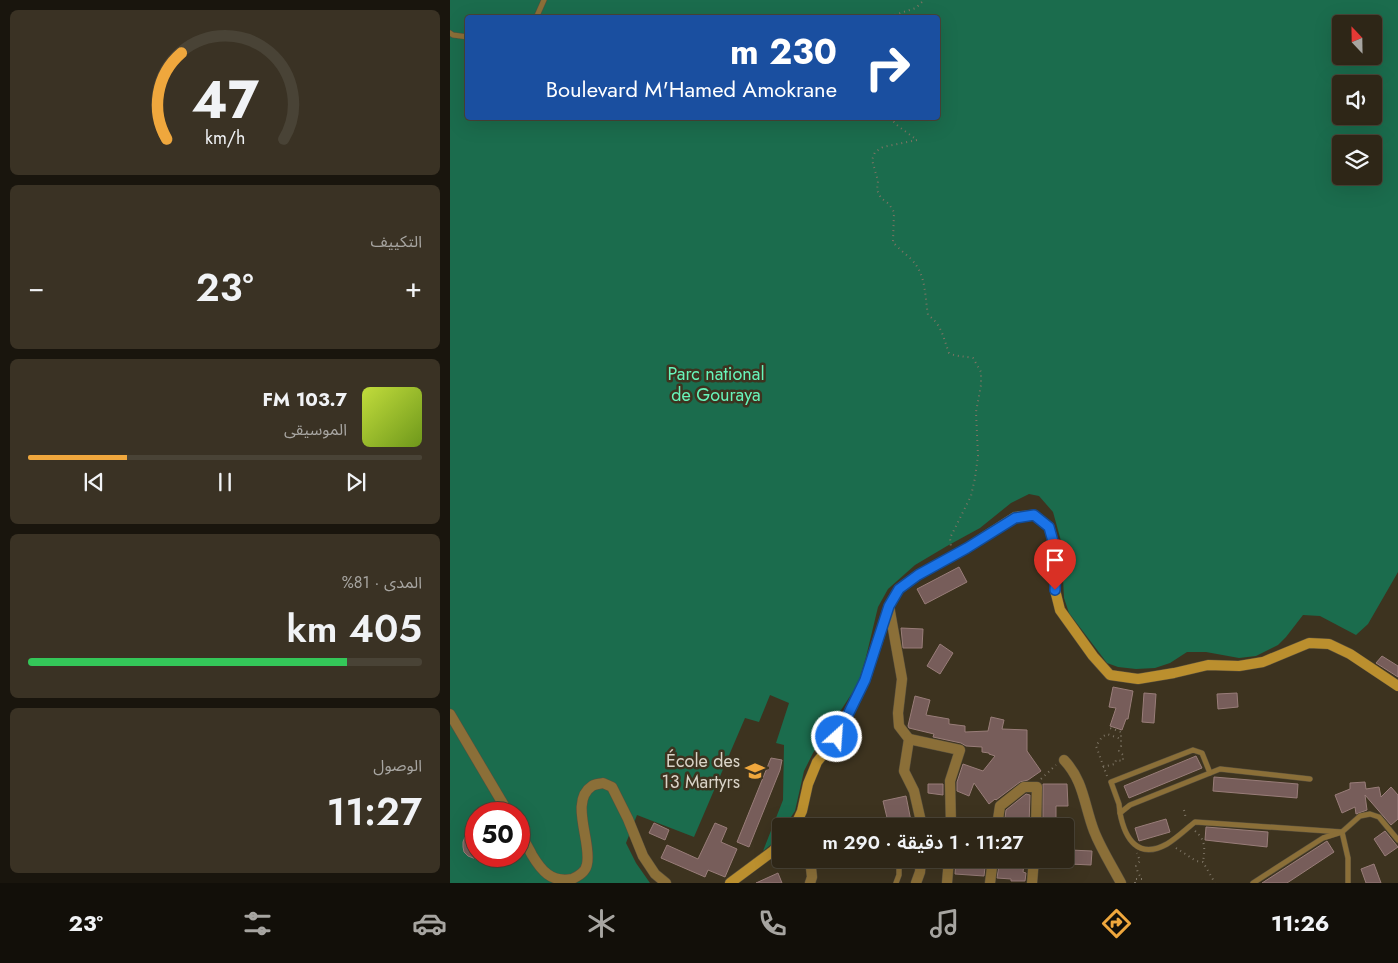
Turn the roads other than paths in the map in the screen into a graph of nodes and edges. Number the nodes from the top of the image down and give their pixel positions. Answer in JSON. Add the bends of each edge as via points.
{"nodes":[{"id":1,"x":544,"y":0,"type":"edge"},
{"id":2,"x":537,"y":15,"type":"edge"},
{"id":3,"x":450,"y":33,"type":"edge"},
{"id":4,"x":465,"y":37,"type":"edge"},
{"id":5,"x":889,"y":606,"type":"junction"},
{"id":6,"x":1398,"y":686,"type":"edge"},
{"id":7,"x":450,"y":714,"type":"edge"},
{"id":8,"x":909,"y":740,"type":"junction"},
{"id":9,"x":1064,"y":760,"type":"road end"},
{"id":10,"x":1210,"y":773,"type":"junction"},
{"id":11,"x":1310,"y":779,"type":"dead end"},
{"id":12,"x":502,"y":802,"type":"edge"},
{"id":13,"x":1120,"y":813,"type":"junction"},
{"id":14,"x":799,"y":818,"type":"edge"},
{"id":15,"x":920,"y":818,"type":"edge"},
{"id":16,"x":951,"y":818,"type":"edge"},
{"id":17,"x":998,"y":818,"type":"edge"},
{"id":18,"x":1036,"y":818,"type":"edge"},
{"id":19,"x":1342,"y":832,"type":"junction"},
{"id":20,"x":1398,"y":840,"type":"edge"},
{"id":21,"x":530,"y":850,"type":"edge"},
{"id":22,"x":772,"y":852,"type":"edge"},
{"id":23,"x":811,"y":868,"type":"edge"},
{"id":24,"x":899,"y":868,"type":"edge"},
{"id":25,"x":920,"y":868,"type":"edge"},
{"id":26,"x":948,"y":868,"type":"edge"},
{"id":27,"x":992,"y":868,"type":"edge"},
{"id":28,"x":1033,"y":868,"type":"edge"},
{"id":29,"x":666,"y":883,"type":"edge"},
{"id":30,"x":730,"y":883,"type":"edge"},
{"id":31,"x":810,"y":883,"type":"edge"},
{"id":32,"x":896,"y":883,"type":"edge"},
{"id":33,"x":916,"y":883,"type":"edge"},
{"id":34,"x":947,"y":883,"type":"edge"},
{"id":35,"x":990,"y":883,"type":"edge"},
{"id":36,"x":1032,"y":883,"type":"edge"},
{"id":37,"x":1121,"y":883,"type":"edge"},
{"id":38,"x":1254,"y":883,"type":"edge"},
{"id":39,"x":1348,"y":883,"type":"edge"}],
"edges":[{"from":1,"to":2,"type":"lane"},
{"from":3,"to":4,"type":"lane"},
{"from":5,"to":6,"type":"main road","via":[[899,589],[918,575],[1015,518],[1034,515],[1049,527],[1056,552],[1055,590],[1060,610],[1110,675],[1138,679],[1208,665],[1239,666],[1263,662],[1309,643],[1329,644],[1350,654]]},
{"from":5,"to":8,"type":"street","via":[[902,679],[899,726]]},
{"from":5,"to":14,"type":"main road","via":[[865,680],[837,737],[817,762]]},
{"from":7,"to":12,"type":"street"},
{"from":8,"to":15,"type":"street","via":[[904,771],[914,791]]},
{"from":8,"to":16,"type":"street","via":[[960,750],[950,781]]},
{"from":9,"to":37,"type":"street","via":[[1078,779],[1097,838]]},
{"from":10,"to":11,"type":"lane","via":[[1220,769]]},
{"from":10,"to":13,"type":"lane","via":[[1130,805]]},
{"from":10,"to":13,"type":"lane","via":[[1202,753],[1193,750],[1111,782],[1120,804]]},
{"from":13,"to":19,"type":"lane","via":[[1123,828],[1133,844],[1148,850],[1166,844],[1195,822]]},
{"from":17,"to":18,"type":"street","via":[[1000,806],[1024,787],[1037,788]]},
{"from":19,"to":20,"type":"lane","via":[[1360,816],[1370,814],[1379,817]]},
{"from":19,"to":38,"type":"lane","via":[[1323,838]]},
{"from":19,"to":39,"type":"lane","via":[[1348,858]]},
{"from":21,"to":29,"type":"street","via":[[545,876],[557,883],[567,882],[585,870],[587,843],[581,805],[592,786],[603,783],[612,788],[643,856],[655,874]]},
{"from":22,"to":30,"type":"main road"},
{"from":23,"to":31,"type":"street"},
{"from":24,"to":32,"type":"lane"},
{"from":25,"to":33,"type":"street"},
{"from":26,"to":34,"type":"street"},
{"from":27,"to":35,"type":"street"},
{"from":28,"to":36,"type":"street"}]}
